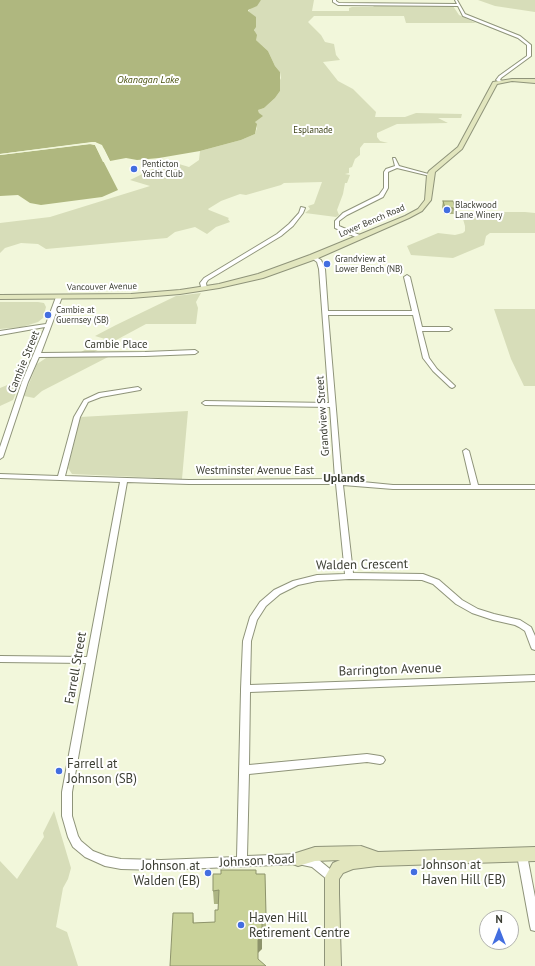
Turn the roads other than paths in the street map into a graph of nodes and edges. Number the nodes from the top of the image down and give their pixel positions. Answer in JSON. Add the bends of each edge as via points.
{"nodes":[{"id":1,"x":335,"y":0,"type":"edge"},
{"id":2,"x":456,"y":0,"type":"edge"},
{"id":3,"x":458,"y":5,"type":"junction"},
{"id":4,"x":500,"y":81,"type":"junction"},
{"id":5,"x":535,"y":81,"type":"edge"},
{"id":6,"x":394,"y":159,"type":"dead end"},
{"id":7,"x":397,"y":167,"type":"junction"},
{"id":8,"x":430,"y":175,"type":"junction"},
{"id":9,"x":303,"y":208,"type":"dead end"},
{"id":10,"x":360,"y":237,"type":"junction"},
{"id":11,"x":313,"y":257,"type":"junction"},
{"id":12,"x":407,"y":277,"type":"dead end"},
{"id":13,"x":204,"y":289,"type":"junction"},
{"id":14,"x":0,"y":297,"type":"edge"},
{"id":15,"x":59,"y":297,"type":"junction"},
{"id":16,"x":326,"y":313,"type":"junction"},
{"id":17,"x":415,"y":313,"type":"junction"},
{"id":18,"x":49,"y":325,"type":"junction"},
{"id":19,"x":419,"y":329,"type":"junction"},
{"id":20,"x":449,"y":329,"type":"dead end"},
{"id":21,"x":0,"y":333,"type":"edge"},
{"id":22,"x":195,"y":352,"type":"dead end"},
{"id":23,"x":38,"y":355,"type":"junction"},
{"id":24,"x":452,"y":386,"type":"dead end"},
{"id":25,"x":138,"y":389,"type":"dead end"},
{"id":26,"x":205,"y":403,"type":"dead end"},
{"id":27,"x":333,"y":405,"type":"junction"},
{"id":28,"x":466,"y":451,"type":"dead end"},
{"id":29,"x":0,"y":457,"type":"edge"},
{"id":30,"x":0,"y":476,"type":"edge"},
{"id":31,"x":61,"y":477,"type":"junction"},
{"id":32,"x":124,"y":480,"type":"junction"},
{"id":33,"x":340,"y":482,"type":"junction"},
{"id":34,"x":475,"y":486,"type":"junction"},
{"id":35,"x":535,"y":486,"type":"edge"},
{"id":36,"x":349,"y":576,"type":"junction"},
{"id":37,"x":535,"y":647,"type":"edge"},
{"id":38,"x":0,"y":659,"type":"edge"},
{"id":39,"x":90,"y":660,"type":"junction"},
{"id":40,"x":535,"y":678,"type":"edge"},
{"id":41,"x":245,"y":689,"type":"junction"},
{"id":42,"x":380,"y":760,"type":"dead end"},
{"id":43,"x":244,"y":770,"type":"junction"},
{"id":44,"x":89,"y":854,"type":"joint"},
{"id":45,"x":528,"y":854,"type":"edge"},
{"id":46,"x":298,"y":859,"type":"junction"},
{"id":47,"x":377,"y":859,"type":"junction"},
{"id":48,"x":242,"y":861,"type":"junction"},
{"id":49,"x":332,"y":877,"type":"junction"},
{"id":50,"x":535,"y":926,"type":"edge"},
{"id":51,"x":332,"y":966,"type":"edge"}],
"edges":[{"from":1,"to":3,"type":"street","via":[[338,4]]},
{"from":2,"to":3,"type":"street"},
{"from":3,"to":4,"type":"street","via":[[464,15],[519,37],[529,44],[529,56],[500,77]]},
{"from":4,"to":5,"type":"street"},
{"from":4,"to":8,"type":"street","via":[[492,86],[460,148]]},
{"from":6,"to":7,"type":"street"},
{"from":7,"to":8,"type":"street"},
{"from":7,"to":10,"type":"street","via":[[386,172],[386,188],[381,196],[345,214],[337,222],[336,226],[340,229]]},
{"from":8,"to":10,"type":"street","name":"Lower Bench Road","via":[[428,198],[424,206],[406,218]]},
{"from":9,"to":13,"type":"street","via":[[291,225],[279,235],[206,279],[203,283]]},
{"from":10,"to":11,"type":"street","name":"Lower Bench Road"},
{"from":11,"to":13,"type":"street","name":"Lower Bench Road","via":[[260,276]]},
{"from":11,"to":16,"type":"street","name":"Grandview Street","via":[[319,261],[322,269]]},
{"from":12,"to":17,"type":"street"},
{"from":13,"to":15,"type":"street","name":"Vancouver Avenue","via":[[138,296]]},
{"from":14,"to":15,"type":"street","name":"Vancouver Avenue"},
{"from":15,"to":18,"type":"street","name":"Cambie Street"},
{"from":16,"to":17,"type":"street"},
{"from":16,"to":27,"type":"street","name":"Grandview Street"},
{"from":17,"to":19,"type":"street"},
{"from":18,"to":21,"type":"street"},
{"from":18,"to":23,"type":"street","name":"Cambie Street"},
{"from":19,"to":20,"type":"street"},
{"from":19,"to":24,"type":"street","via":[[426,358]]},
{"from":22,"to":23,"type":"street","name":"Cambie Place"},
{"from":23,"to":29,"type":"street","name":"Cambie Street","via":[[25,382]]},
{"from":25,"to":31,"type":"street","via":[[99,395],[86,401],[77,417]]},
{"from":26,"to":27,"type":"street"},
{"from":27,"to":33,"type":"street","name":"Grandview Street"},
{"from":28,"to":34,"type":"street"},
{"from":30,"to":31,"type":"street","name":"Westminster Avenue East"},
{"from":31,"to":32,"type":"street","name":"Westminster Avenue East"},
{"from":32,"to":33,"type":"street","name":"Westminster Avenue East"},
{"from":32,"to":39,"type":"street","name":"Farrell Street"},
{"from":33,"to":34,"type":"street","name":"Westminster Avenue East","via":[[393,486]]},
{"from":33,"to":36,"type":"street","name":"Grandview Street"},
{"from":34,"to":35,"type":"street","name":"Westminster Avenue East"},
{"from":36,"to":37,"type":"street","name":"Walden Crescent","via":[[415,576],[431,579],[475,611],[522,625],[528,629]]},
{"from":36,"to":41,"type":"street","name":"Walden Crescent","via":[[306,580],[286,587],[268,598],[250,629]]},
{"from":38,"to":39,"type":"street"},
{"from":39,"to":44,"type":"street","name":"Farrell Street","via":[[66,805],[73,837]]},
{"from":40,"to":41,"type":"street","name":"Barrington Avenue"},
{"from":41,"to":43,"type":"street","name":"Walden Crescent"},
{"from":42,"to":43,"type":"street","via":[[367,758]]},
{"from":43,"to":48,"type":"street","name":"Walden Crescent"},
{"from":44,"to":48,"type":"street","name":"Johnson Road","via":[[105,861],[129,865]]},
{"from":45,"to":47,"type":"street"},
{"from":45,"to":50,"type":"street"},
{"from":46,"to":47,"type":"street","via":[[315,854],[361,853]]},
{"from":46,"to":48,"type":"street","name":"Johnson Road"},
{"from":46,"to":49,"type":"street","name":"Johnson Road","via":[[315,863]]},
{"from":47,"to":49,"type":"street","via":[[345,864],[338,868]]},
{"from":49,"to":51,"type":"street"}]}
